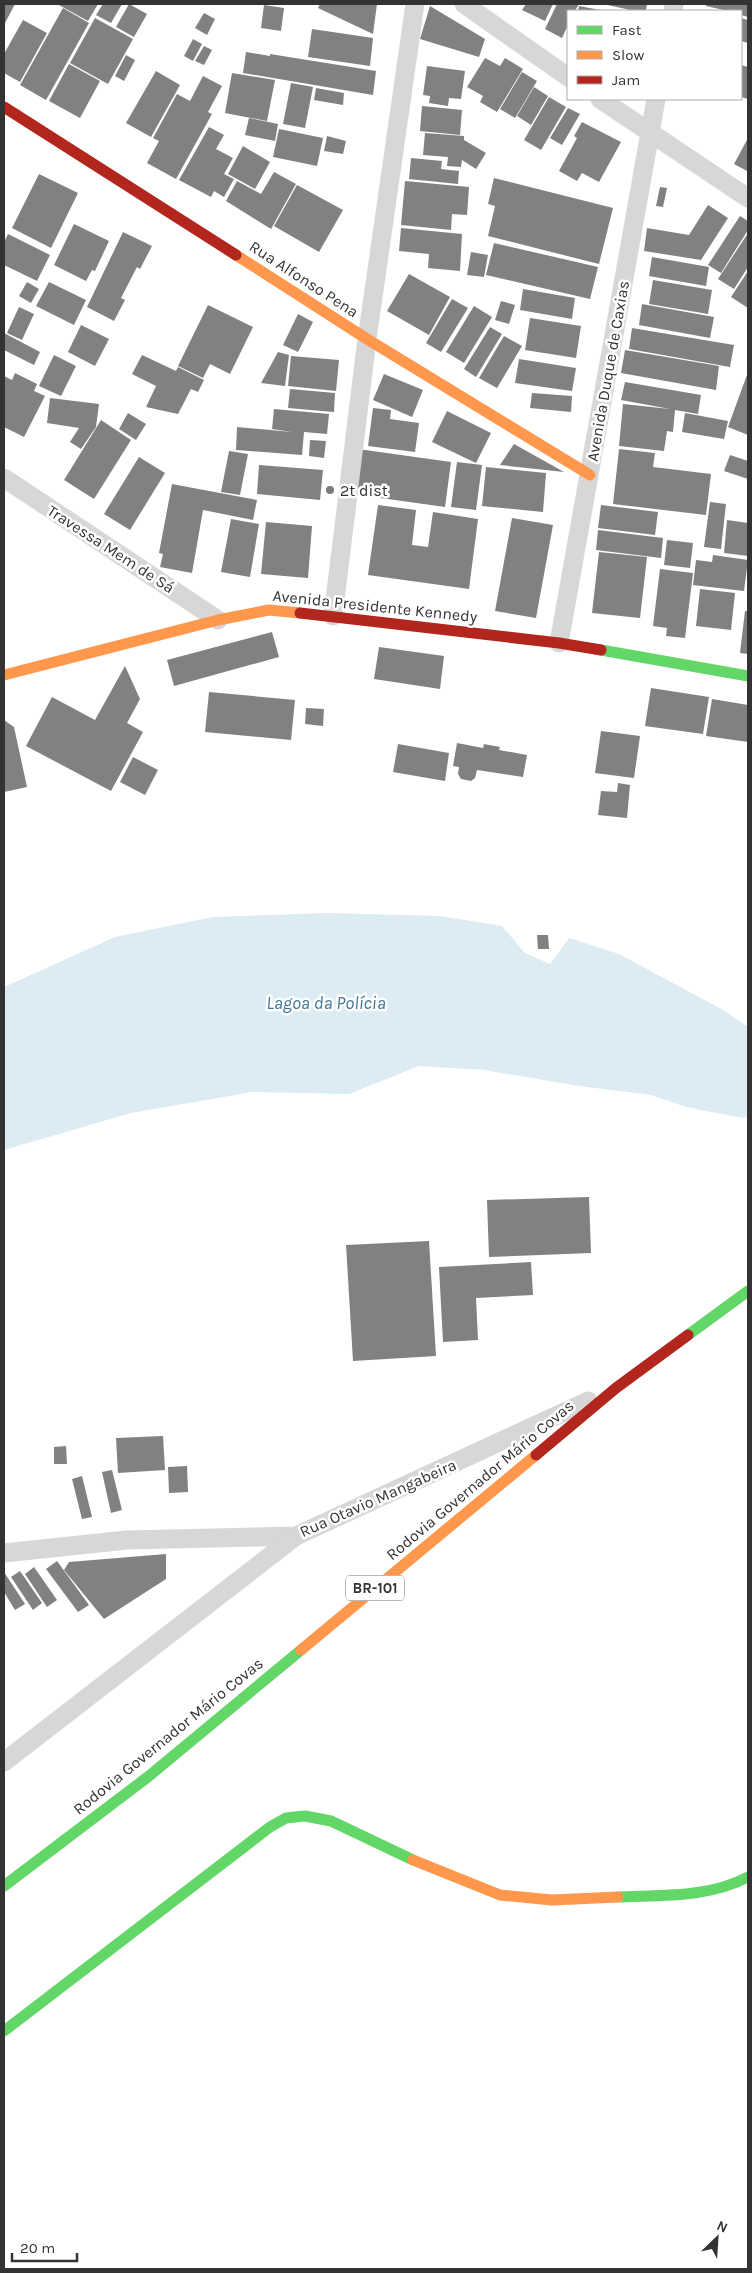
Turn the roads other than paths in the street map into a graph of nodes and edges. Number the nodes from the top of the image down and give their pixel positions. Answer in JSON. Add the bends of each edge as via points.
{"nodes":[{"id":1,"x":415,"y":4,"type":"edge"},
{"id":2,"x":464,"y":4,"type":"edge"},
{"id":3,"x":567,"y":76,"type":"edge"},
{"id":4,"x":601,"y":100,"type":"edge"},
{"id":5,"x":656,"y":100,"type":"edge"},
{"id":6,"x":4,"y":107,"type":"edge"},
{"id":7,"x":650,"y":133,"type":"junction"},
{"id":8,"x":748,"y":198,"type":"edge"},
{"id":9,"x":367,"y":339,"type":"junction"},
{"id":10,"x":590,"y":475,"type":"junction"},
{"id":11,"x":4,"y":478,"type":"edge"},
{"id":12,"x":332,"y":616,"type":"junction"},
{"id":13,"x":218,"y":620,"type":"junction"},
{"id":14,"x":559,"y":643,"type":"junction"},
{"id":15,"x":4,"y":675,"type":"edge"},
{"id":16,"x":748,"y":676,"type":"edge"},
{"id":17,"x":748,"y":1291,"type":"edge"},
{"id":18,"x":616,"y":1388,"type":"junction"},
{"id":19,"x":296,"y":1536,"type":"junction"},
{"id":20,"x":4,"y":1553,"type":"edge"},
{"id":21,"x":4,"y":1762,"type":"edge"},
{"id":22,"x":748,"y":1876,"type":"edge"},
{"id":23,"x":4,"y":1886,"type":"edge"},
{"id":24,"x":4,"y":2032,"type":"edge"}],
"edges":[{"from":1,"to":9,"type":"street"},
{"from":2,"to":3,"type":"street"},
{"from":4,"to":7,"type":"street"},
{"from":5,"to":7,"type":"street","name":"Avenida Duque de Caxias"},
{"from":6,"to":9,"type":"main road","name":"Rua Alfonso Pena"},
{"from":7,"to":8,"type":"street"},
{"from":7,"to":10,"type":"street","name":"Avenida Duque de Caxias"},
{"from":9,"to":10,"type":"main road","name":"Rua Alfonso Pena"},
{"from":9,"to":12,"type":"street"},
{"from":10,"to":14,"type":"street","name":"Avenida Duque de Caxias"},
{"from":11,"to":13,"type":"street","name":"Travessa Mem de Sá"},
{"from":12,"to":13,"type":"main road","name":"Avenida Presidente Kennedy","via":[[269,610]]},
{"from":12,"to":14,"type":"main road","name":"Avenida Presidente Kennedy"},
{"from":13,"to":15,"type":"main road","name":"Avenida Presidente Kennedy"},
{"from":14,"to":16,"type":"main road","name":"Avenida Presidente Kennedy"},
{"from":17,"to":18,"type":"main road","name":"Rodovia Governador Mário Covas","number":"BR-101"},
{"from":18,"to":19,"type":"street","name":"Rua Otavio Mangabeira"},
{"from":18,"to":23,"type":"main road","name":"Rodovia Governador Mário Covas","number":"BR-101","via":[[149,1776]]},
{"from":19,"to":20,"type":"street","name":"Rua Otavio Mangabeira","via":[[127,1540]]},
{"from":19,"to":21,"type":"street"},
{"from":22,"to":24,"type":"main road","via":[[733,1885],[703,1894],[552,1900],[500,1895],[417,1862],[332,1821],[305,1816],[286,1818],[270,1827]]}]}
